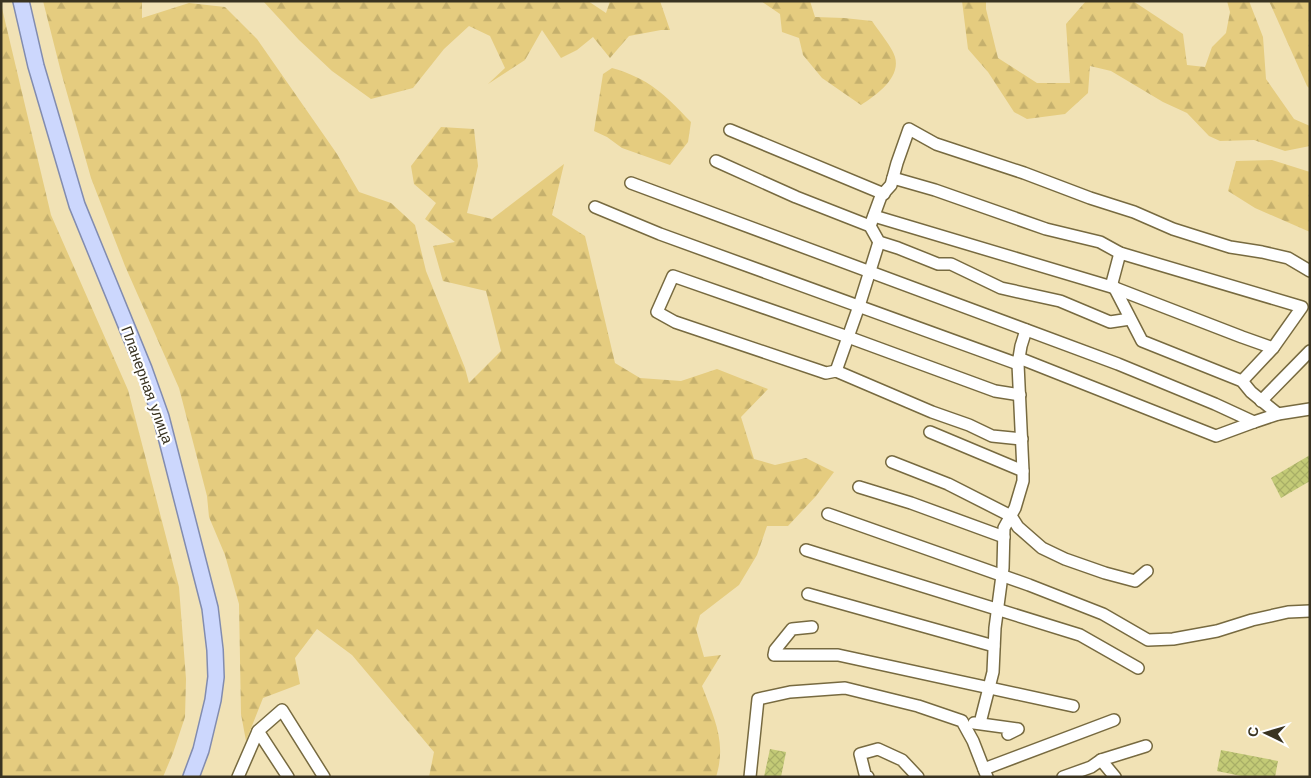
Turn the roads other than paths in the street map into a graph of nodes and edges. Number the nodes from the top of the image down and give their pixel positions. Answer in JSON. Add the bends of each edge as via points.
{"nodes":[{"id":1,"x":21,"y":1,"type":"edge"},
{"id":2,"x":730,"y":130,"type":"dead end"},
{"id":3,"x":716,"y":161,"type":"dead end"},
{"id":4,"x":893,"y":178,"type":"junction"},
{"id":5,"x":631,"y":183,"type":"dead end"},
{"id":6,"x":884,"y":194,"type":"junction"},
{"id":7,"x":595,"y":207,"type":"dead end"},
{"id":8,"x":872,"y":221,"type":"junction"},
{"id":9,"x":879,"y":242,"type":"junction"},
{"id":10,"x":1120,"y":253,"type":"junction"},
{"id":11,"x":870,"y":271,"type":"junction"},
{"id":12,"x":1310,"y":271,"type":"edge"},
{"id":13,"x":1115,"y":288,"type":"junction"},
{"id":14,"x":1306,"y":304,"type":"edge"},
{"id":15,"x":859,"y":306,"type":"junction"},
{"id":16,"x":1130,"y":319,"type":"junction"},
{"id":17,"x":1026,"y":330,"type":"junction"},
{"id":18,"x":848,"y":338,"type":"junction"},
{"id":19,"x":1273,"y":348,"type":"junction"},
{"id":20,"x":1310,"y":351,"type":"edge"},
{"id":21,"x":1019,"y":361,"type":"junction"},
{"id":22,"x":836,"y":371,"type":"junction"},
{"id":23,"x":1242,"y":382,"type":"junction"},
{"id":24,"x":1020,"y":395,"type":"junction"},
{"id":25,"x":1261,"y":400,"type":"junction"},
{"id":26,"x":1307,"y":407,"type":"edge"},
{"id":27,"x":1278,"y":414,"type":"junction"},
{"id":28,"x":1254,"y":422,"type":"junction"},
{"id":29,"x":930,"y":432,"type":"dead end"},
{"id":30,"x":1022,"y":439,"type":"junction"},
{"id":31,"x":892,"y":462,"type":"dead end"},
{"id":32,"x":1023,"y":471,"type":"junction"},
{"id":33,"x":859,"y":487,"type":"dead end"},
{"id":34,"x":828,"y":514,"type":"dead end"},
{"id":35,"x":1010,"y":516,"type":"junction"},
{"id":36,"x":1004,"y":537,"type":"junction"},
{"id":37,"x":806,"y":550,"type":"dead end"},
{"id":38,"x":1148,"y":571,"type":"dead end"},
{"id":39,"x":1002,"y":575,"type":"junction"},
{"id":40,"x":808,"y":594,"type":"dead end"},
{"id":41,"x":998,"y":609,"type":"junction"},
{"id":42,"x":1310,"y":611,"type":"edge"},
{"id":43,"x":812,"y":627,"type":"dead end"},
{"id":44,"x":994,"y":646,"type":"junction"},
{"id":45,"x":1138,"y":668,"type":"dead end"},
{"id":46,"x":988,"y":688,"type":"junction"},
{"id":47,"x":1073,"y":706,"type":"dead end"},
{"id":48,"x":1114,"y":720,"type":"dead end"},
{"id":49,"x":962,"y":721,"type":"junction"},
{"id":50,"x":980,"y":723,"type":"junction"},
{"id":51,"x":258,"y":731,"type":"junction"},
{"id":52,"x":1008,"y":734,"type":"dead end"},
{"id":53,"x":1146,"y":746,"type":"dead end"},
{"id":54,"x":1101,"y":760,"type":"junction"},
{"id":55,"x":985,"y":773,"type":"edge"},
{"id":56,"x":191,"y":777,"type":"edge"},
{"id":57,"x":238,"y":777,"type":"edge"},
{"id":58,"x":288,"y":777,"type":"edge"},
{"id":59,"x":324,"y":777,"type":"edge"},
{"id":60,"x":750,"y":777,"type":"edge"},
{"id":61,"x":868,"y":777,"type":"edge"},
{"id":62,"x":918,"y":777,"type":"edge"},
{"id":63,"x":1063,"y":777,"type":"edge"},
{"id":64,"x":1115,"y":777,"type":"edge"}],
"edges":[{"from":1,"to":56,"type":"main road","name":"Планерная улица","via":[[36,66],[77,205],[161,417],[210,608],[216,677],[202,750]]},
{"from":2,"to":6,"type":"lane"},
{"from":3,"to":8,"type":"lane","via":[[796,197]]},
{"from":4,"to":6,"type":"lane"},
{"from":4,"to":10,"type":"lane","via":[[1046,229],[1100,242]]},
{"from":4,"to":12,"type":"lane","via":[[909,129],[936,144],[1134,212],[1173,229],[1230,247],[1288,258]]},
{"from":5,"to":11,"type":"lane"},
{"from":6,"to":8,"type":"lane"},
{"from":7,"to":15,"type":"lane"},
{"from":8,"to":9,"type":"lane"},
{"from":8,"to":13,"type":"lane"},
{"from":9,"to":11,"type":"lane"},
{"from":9,"to":16,"type":"lane","via":[[938,264],[951,264],[1001,288],[1060,301],[1110,322]]},
{"from":10,"to":13,"type":"lane","via":[[1112,283]]},
{"from":10,"to":14,"type":"lane"},
{"from":11,"to":15,"type":"lane"},
{"from":11,"to":17,"type":"lane"},
{"from":13,"to":16,"type":"lane"},
{"from":13,"to":19,"type":"lane"},
{"from":14,"to":19,"type":"lane"},
{"from":15,"to":18,"type":"lane"},
{"from":15,"to":21,"type":"lane"},
{"from":16,"to":23,"type":"lane","via":[[1142,341]]},
{"from":17,"to":21,"type":"lane"},
{"from":17,"to":28,"type":"lane","via":[[1118,364]]},
{"from":18,"to":22,"type":"lane"},
{"from":18,"to":22,"type":"lane","via":[[673,276],[657,312],[676,322],[826,373]]},
{"from":18,"to":24,"type":"lane","via":[[995,391]]},
{"from":19,"to":23,"type":"lane"},
{"from":20,"to":25,"type":"lane"},
{"from":21,"to":24,"type":"lane"},
{"from":21,"to":28,"type":"lane","via":[[1216,436]]},
{"from":22,"to":30,"type":"lane","via":[[992,436]]},
{"from":23,"to":25,"type":"lane"},
{"from":24,"to":30,"type":"lane"},
{"from":25,"to":27,"type":"lane"},
{"from":26,"to":27,"type":"lane"},
{"from":27,"to":28,"type":"lane"},
{"from":29,"to":32,"type":"lane"},
{"from":30,"to":32,"type":"lane"},
{"from":31,"to":35,"type":"lane","via":[[948,484]]},
{"from":32,"to":35,"type":"lane","via":[[1023,481]]},
{"from":33,"to":36,"type":"lane"},
{"from":34,"to":39,"type":"lane"},
{"from":35,"to":36,"type":"lane"},
{"from":35,"to":38,"type":"lane","via":[[1042,548],[1064,559],[1135,581]]},
{"from":36,"to":39,"type":"lane"},
{"from":37,"to":41,"type":"lane"},
{"from":39,"to":41,"type":"lane"},
{"from":39,"to":42,"type":"lane","via":[[1103,614],[1148,640],[1174,639],[1288,612]]},
{"from":40,"to":44,"type":"lane"},
{"from":41,"to":44,"type":"lane"},
{"from":41,"to":45,"type":"lane","via":[[1080,635]]},
{"from":43,"to":46,"type":"lane","via":[[792,629],[774,655],[838,655]]},
{"from":44,"to":46,"type":"lane","via":[[993,672]]},
{"from":46,"to":47,"type":"lane"},
{"from":46,"to":50,"type":"lane"},
{"from":48,"to":55,"type":"lane"},
{"from":49,"to":50,"type":"lane"},
{"from":49,"to":55,"type":"lane"},
{"from":49,"to":60,"type":"lane","via":[[845,688],[790,692],[758,699]]},
{"from":50,"to":52,"type":"lane","via":[[1018,729]]},
{"from":51,"to":57,"type":"lane"},
{"from":51,"to":58,"type":"lane"},
{"from":51,"to":59,"type":"lane","via":[[282,710]]},
{"from":53,"to":54,"type":"lane"},
{"from":54,"to":63,"type":"lane"},
{"from":54,"to":64,"type":"lane"},
{"from":61,"to":62,"type":"lane","via":[[860,754],[878,749],[902,760]]}]}
